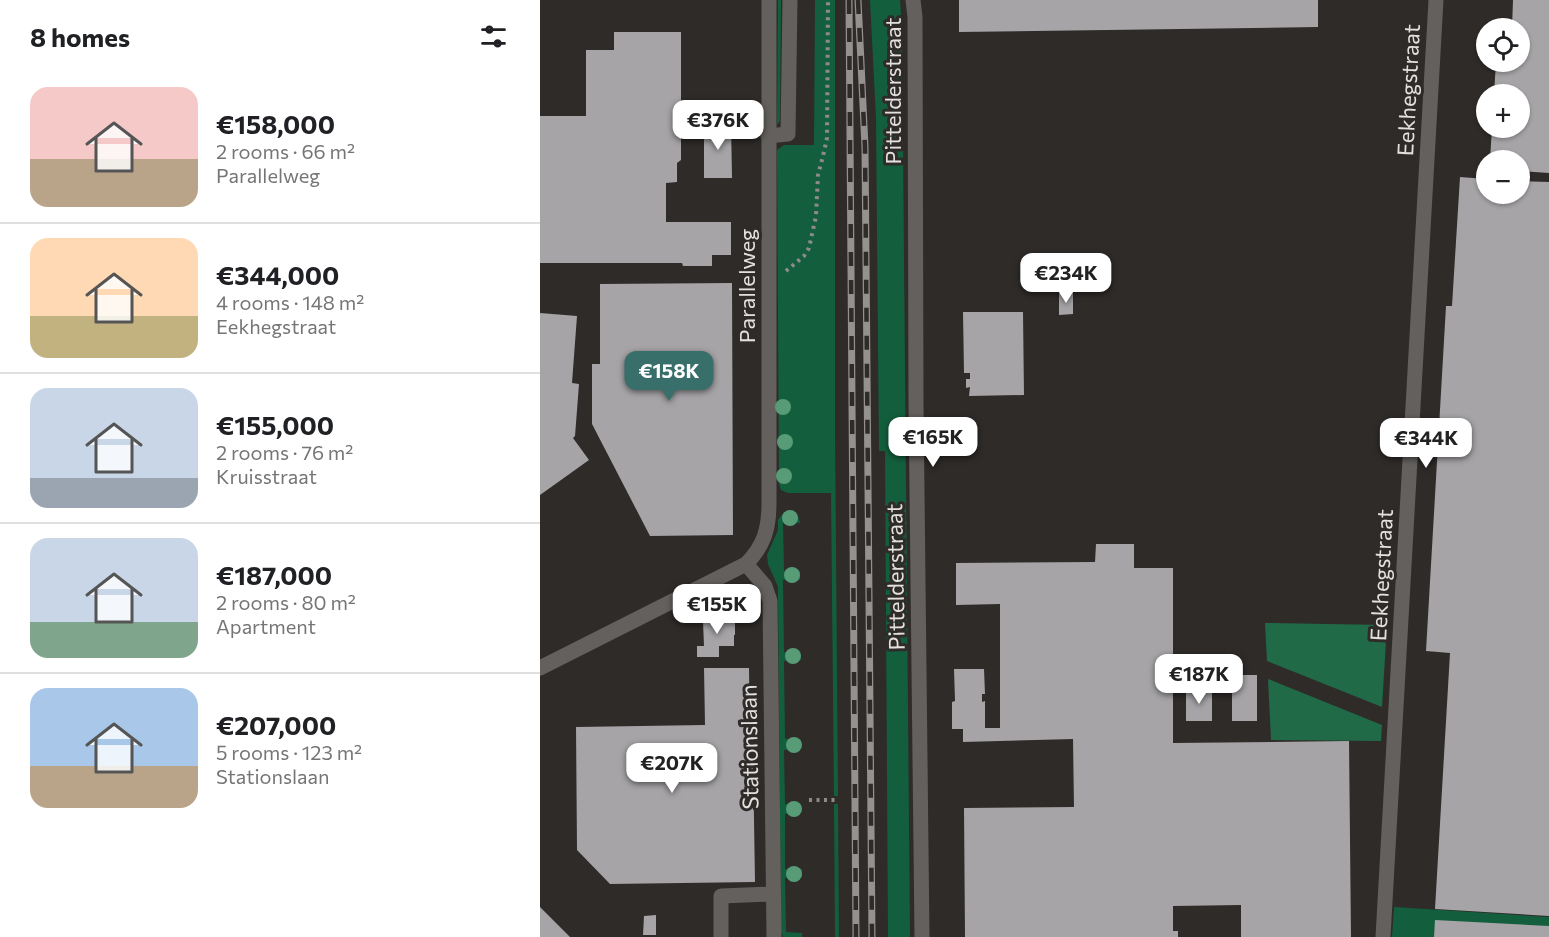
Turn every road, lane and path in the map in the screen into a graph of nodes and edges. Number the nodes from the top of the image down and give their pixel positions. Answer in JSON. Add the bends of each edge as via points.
{"nodes":[{"id":1,"x":769,"y":0,"type":"edge"},
{"id":2,"x":790,"y":0,"type":"edge"},
{"id":3,"x":828,"y":0,"type":"edge"},
{"id":4,"x":913,"y":0,"type":"edge"},
{"id":5,"x":1436,"y":0,"type":"edge"},
{"id":6,"x":768,"y":135,"type":"junction"},
{"id":7,"x":783,"y":277,"type":"dead end"},
{"id":8,"x":746,"y":564,"type":"junction"},
{"id":9,"x":540,"y":668,"type":"edge"},
{"id":10,"x":810,"y":800,"type":"dead end"},
{"id":11,"x":838,"y":800,"type":"dead end"},
{"id":12,"x":773,"y":894,"type":"junction"},
{"id":13,"x":721,"y":937,"type":"edge"},
{"id":14,"x":774,"y":937,"type":"edge"},
{"id":15,"x":922,"y":937,"type":"edge"},
{"id":16,"x":1383,"y":937,"type":"edge"}],
"edges":[{"from":1,"to":6,"type":"street","name":"Parallelweg"},
{"from":2,"to":6,"type":"street","via":[[788,135]]},
{"from":3,"to":7,"type":"path","via":[[827,138],[818,175],[816,216],[809,248]]},
{"from":4,"to":15,"type":"street","name":"Pittelderstraat"},
{"from":5,"to":16,"type":"street","name":"Eekhegstraat"},
{"from":6,"to":8,"type":"street","name":"Parallelweg","via":[[769,520],[764,539]]},
{"from":8,"to":9,"type":"street"},
{"from":8,"to":12,"type":"street","name":"Stationslaan","via":[[765,586],[770,602]]},
{"from":10,"to":11,"type":"path"},
{"from":12,"to":13,"type":"street","via":[[721,896]]},
{"from":12,"to":14,"type":"street","name":"Stationslaan"}]}
